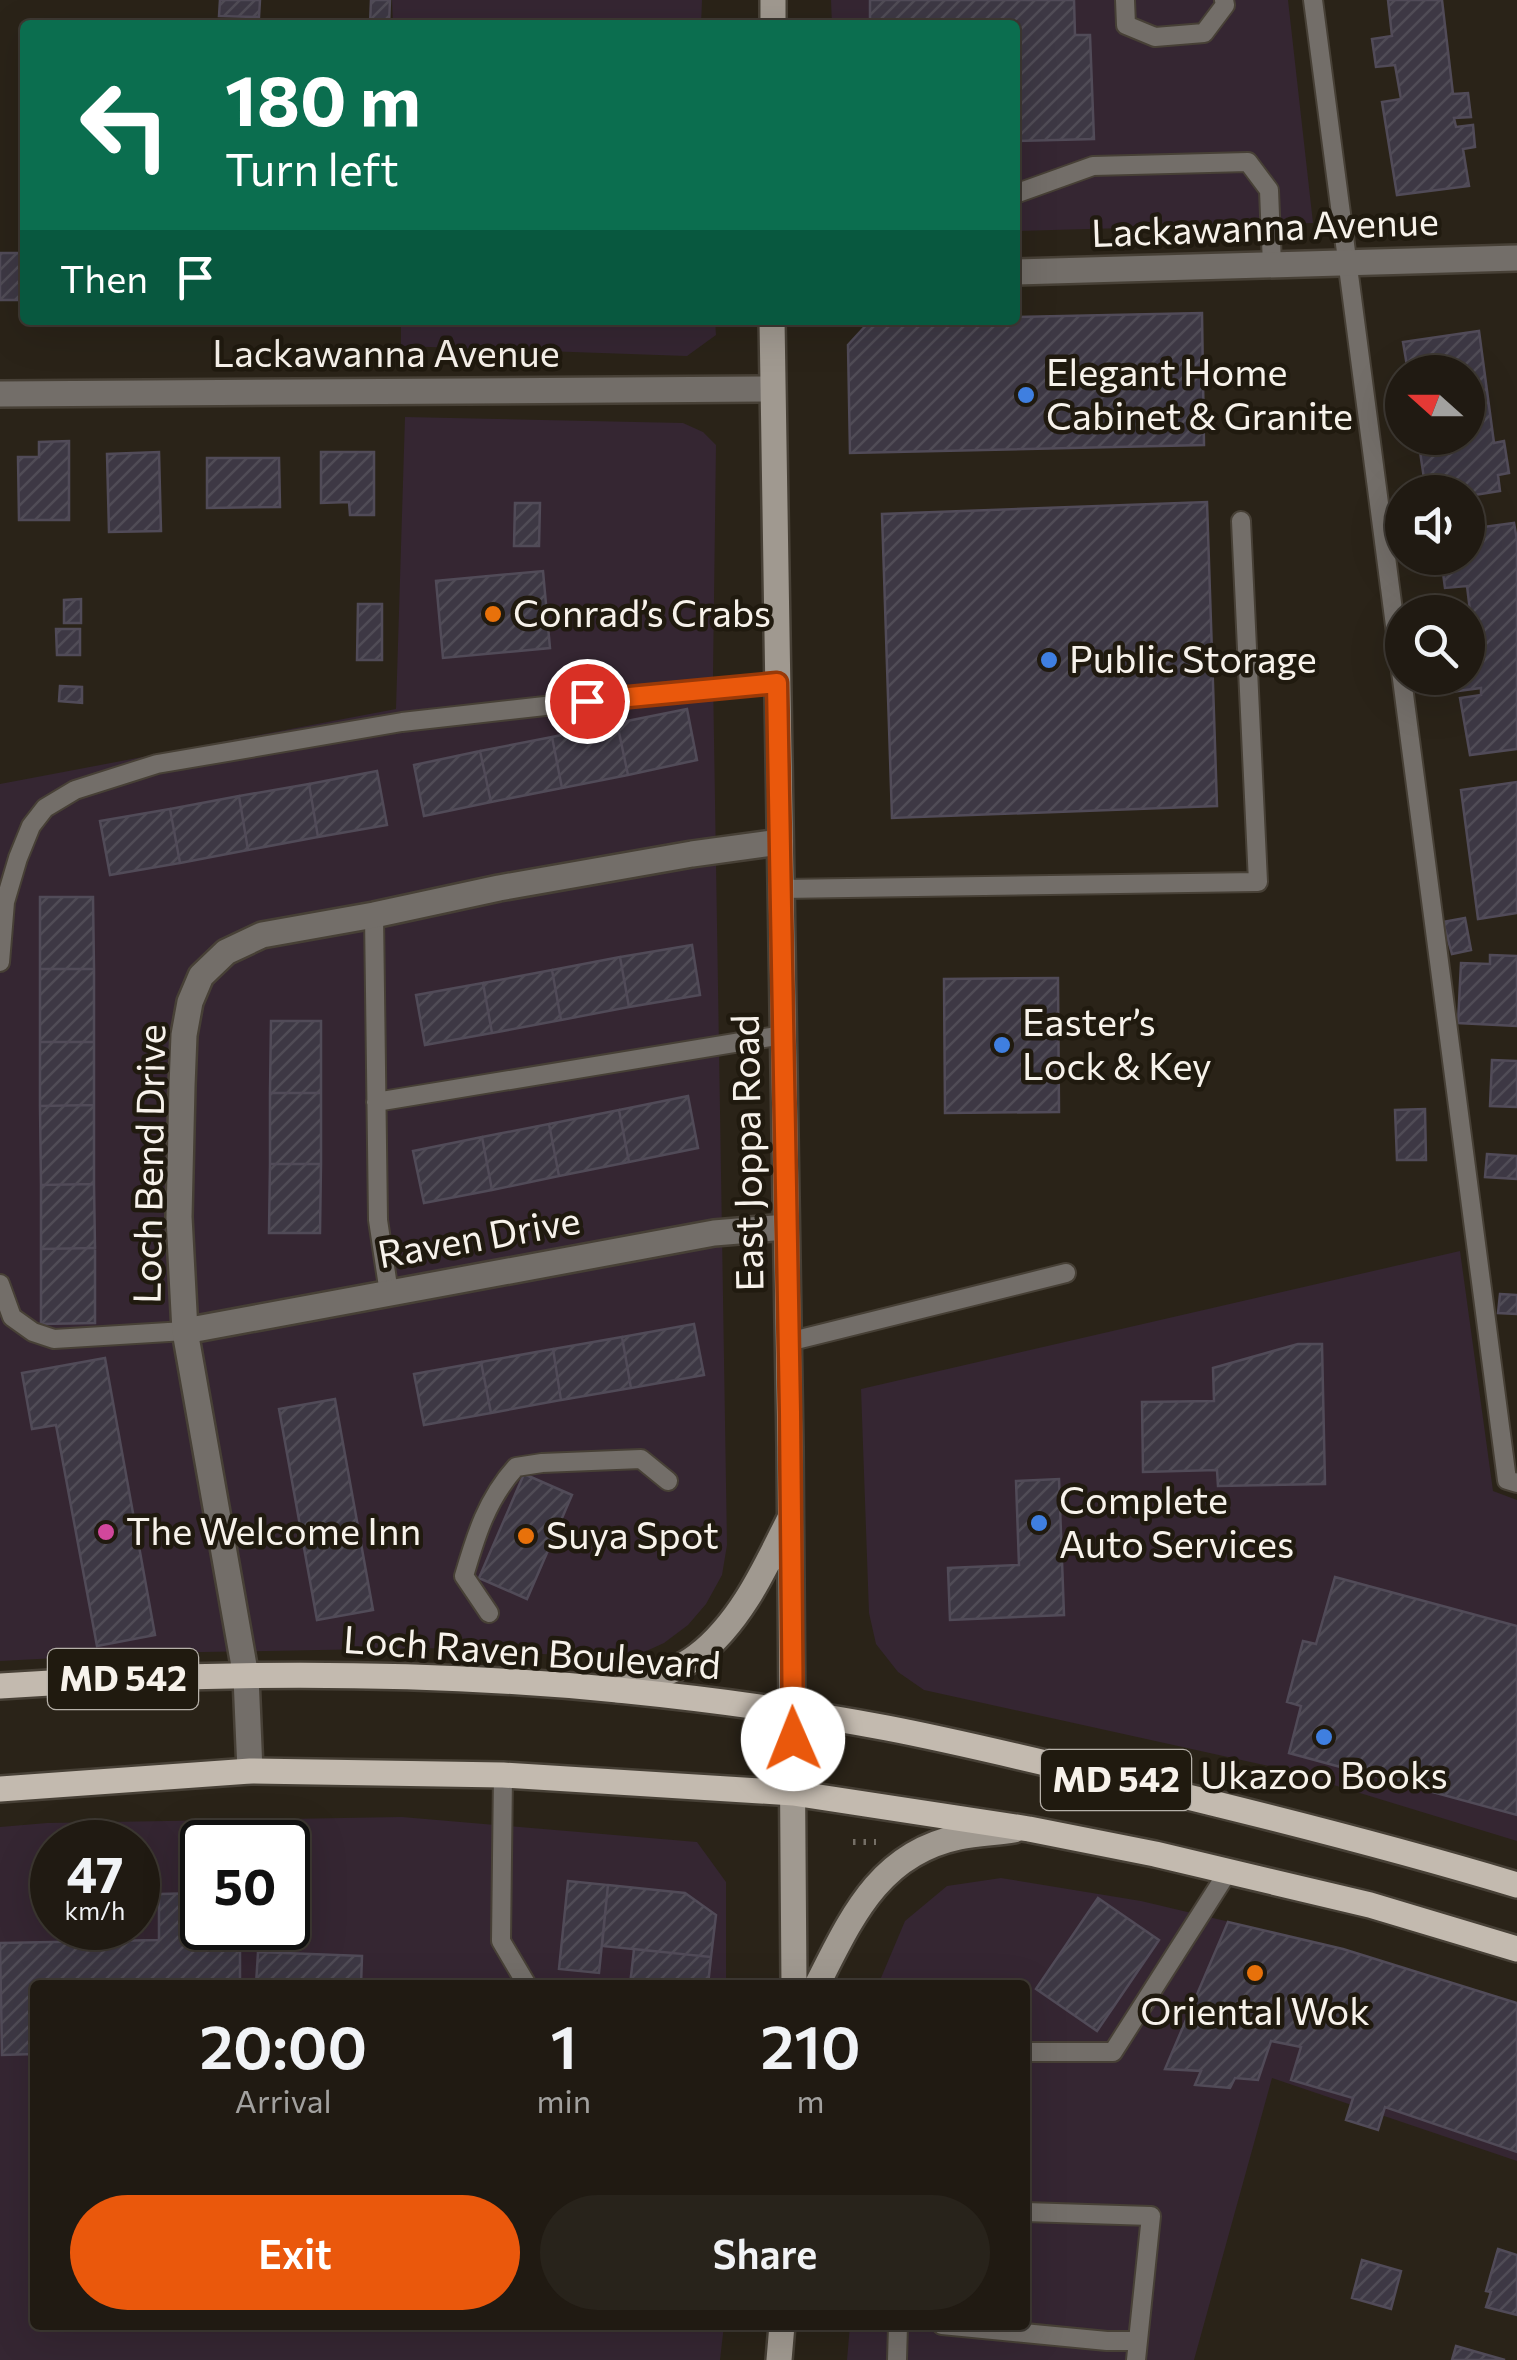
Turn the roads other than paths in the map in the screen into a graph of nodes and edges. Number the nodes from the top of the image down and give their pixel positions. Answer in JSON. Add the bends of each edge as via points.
{"nodes":[{"id":1,"x":1125,"y":0,"type":"edge"},
{"id":2,"x":1224,"y":0,"type":"edge"},
{"id":3,"x":1312,"y":0,"type":"edge"},
{"id":4,"x":1020,"y":192,"type":"edge"},
{"id":5,"x":1517,"y":258,"type":"edge"},
{"id":6,"x":1348,"y":264,"type":"junction"},
{"id":7,"x":1272,"y":266,"type":"junction"},
{"id":8,"x":1020,"y":272,"type":"edge"},
{"id":9,"x":772,"y":325,"type":"edge"},
{"id":10,"x":772,"y":390,"type":"junction"},
{"id":11,"x":0,"y":394,"type":"edge"},
{"id":12,"x":1240,"y":521,"type":"dead end"},
{"id":13,"x":777,"y":683,"type":"junction"},
{"id":14,"x":780,"y":842,"type":"junction"},
{"id":15,"x":781,"y":889,"type":"junction"},
{"id":16,"x":374,"y":916,"type":"junction"},
{"id":17,"x":0,"y":962,"type":"edge"},
{"id":18,"x":783,"y":1035,"type":"junction"},
{"id":19,"x":376,"y":1102,"type":"junction"},
{"id":20,"x":786,"y":1227,"type":"junction"},
{"id":21,"x":1066,"y":1273,"type":"dead end"},
{"id":22,"x":0,"y":1284,"type":"edge"},
{"id":23,"x":389,"y":1293,"type":"junction"},
{"id":24,"x":185,"y":1330,"type":"junction"},
{"id":25,"x":788,"y":1342,"type":"junction"},
{"id":26,"x":668,"y":1481,"type":"dead end"},
{"id":27,"x":1517,"y":1484,"type":"edge"},
{"id":28,"x":791,"y":1515,"type":"junction"},
{"id":29,"x":489,"y":1613,"type":"dead end"},
{"id":30,"x":246,"y":1676,"type":"junction"},
{"id":31,"x":0,"y":1686,"type":"edge"},
{"id":32,"x":618,"y":1690,"type":"junction"},
{"id":33,"x":792,"y":1712,"type":"junction"},
{"id":34,"x":250,"y":1771,"type":"junction"},
{"id":35,"x":503,"y":1775,"type":"junction"},
{"id":36,"x":0,"y":1789,"type":"edge"},
{"id":37,"x":793,"y":1794,"type":"junction"},
{"id":38,"x":1029,"y":1828,"type":"junction"},
{"id":39,"x":1229,"y":1870,"type":"junction"},
{"id":40,"x":1517,"y":1885,"type":"edge"},
{"id":41,"x":1517,"y":1949,"type":"edge"},
{"id":42,"x":525,"y":1980,"type":"edge"},
{"id":43,"x":794,"y":1980,"type":"edge"},
{"id":44,"x":819,"y":1980,"type":"edge"},
{"id":45,"x":1030,"y":2052,"type":"edge"},
{"id":46,"x":1030,"y":2212,"type":"edge"},
{"id":47,"x":782,"y":2330,"type":"edge"},
{"id":48,"x":898,"y":2330,"type":"edge"},
{"id":49,"x":994,"y":2330,"type":"edge"},
{"id":50,"x":1137,"y":2351,"type":"edge"},
{"id":51,"x":779,"y":2360,"type":"edge"},
{"id":52,"x":897,"y":2360,"type":"edge"}],
"edges":[{"from":1,"to":2,"type":"lane","via":[[1126,25],[1155,37],[1204,33]]},
{"from":3,"to":6,"type":"lane"},
{"from":4,"to":7,"type":"lane","via":[[1094,166],[1248,162],[1269,190]]},
{"from":5,"to":6,"type":"street","name":"Lackawanna Avenue"},
{"from":6,"to":7,"type":"street","name":"Lackawanna Avenue"},
{"from":6,"to":27,"type":"lane","via":[[1506,1480]]},
{"from":7,"to":8,"type":"street","name":"Lackawanna Avenue"},
{"from":9,"to":10,"type":"main road","name":"East Joppa Road"},
{"from":10,"to":11,"type":"street","name":"Lackawanna Avenue"},
{"from":10,"to":13,"type":"main road","name":"East Joppa Road"},
{"from":12,"to":15,"type":"lane","via":[[1258,882]]},
{"from":13,"to":14,"type":"main road","name":"East Joppa Road"},
{"from":13,"to":17,"type":"lane","via":[[402,722],[156,764],[75,790],[45,808],[31,826],[5,902]]},
{"from":14,"to":15,"type":"main road","name":"East Joppa Road"},
{"from":14,"to":16,"type":"street","name":"Loch Bend Drive"},
{"from":15,"to":18,"type":"main road","name":"East Joppa Road"},
{"from":16,"to":19,"type":"lane"},
{"from":16,"to":24,"type":"street","name":"Loch Bend Drive","via":[[262,935],[226,952],[200,976],[184,1035]]},
{"from":18,"to":19,"type":"lane"},
{"from":18,"to":20,"type":"main road","name":"East Joppa Road"},
{"from":19,"to":23,"type":"lane","via":[[378,1220]]},
{"from":20,"to":23,"type":"street","name":"Raven Drive","via":[[714,1233]]},
{"from":20,"to":25,"type":"main road","name":"East Joppa Road"},
{"from":21,"to":25,"type":"lane"},
{"from":22,"to":24,"type":"lane","via":[[12,1316],[54,1340]]},
{"from":23,"to":24,"type":"street","name":"Raven Drive"},
{"from":24,"to":30,"type":"street","name":"Loch Bend Drive"},
{"from":25,"to":28,"type":"main road","name":"East Joppa Road"},
{"from":26,"to":29,"type":"lane","via":[[641,1459],[516,1466],[482,1518],[464,1576]]},
{"from":28,"to":32,"type":"main road","via":[[732,1621],[698,1655]]},
{"from":28,"to":33,"type":"main road","name":"East Joppa Road"},
{"from":30,"to":31,"type":"main road","name":"Loch Raven Boulevard","number":"MD 542"},
{"from":30,"to":32,"type":"main road","name":"Loch Raven Boulevard","number":"MD 542"},
{"from":30,"to":34,"type":"street","name":"Loch Bend Drive"},
{"from":32,"to":33,"type":"main road","name":"Loch Raven Boulevard","number":"MD 542"},
{"from":33,"to":37,"type":"main road","name":"East Joppa Road"},
{"from":33,"to":40,"type":"main road","name":"Loch Raven Boulevard","number":"MD 542","via":[[1025,1757]]},
{"from":34,"to":35,"type":"main road","number":"MD 542"},
{"from":34,"to":36,"type":"main road","number":"MD 542"},
{"from":35,"to":37,"type":"main road","number":"MD 542"},
{"from":35,"to":42,"type":"lane","via":[[501,1941]]},
{"from":37,"to":38,"type":"main road","number":"MD 542"},
{"from":37,"to":43,"type":"main road","name":"East Joppa Road"},
{"from":38,"to":39,"type":"main road","number":"MD 542"},
{"from":38,"to":44,"type":"main road","via":[[958,1837],[898,1863],[858,1907]]},
{"from":39,"to":41,"type":"main road","number":"MD 542"},
{"from":39,"to":45,"type":"lane","via":[[1113,2052]]},
{"from":46,"to":50,"type":"lane","via":[[1151,2216]]},
{"from":47,"to":51,"type":"main road"},
{"from":48,"to":52,"type":"lane"},
{"from":49,"to":50,"type":"lane","via":[[1108,2341]]}]}
